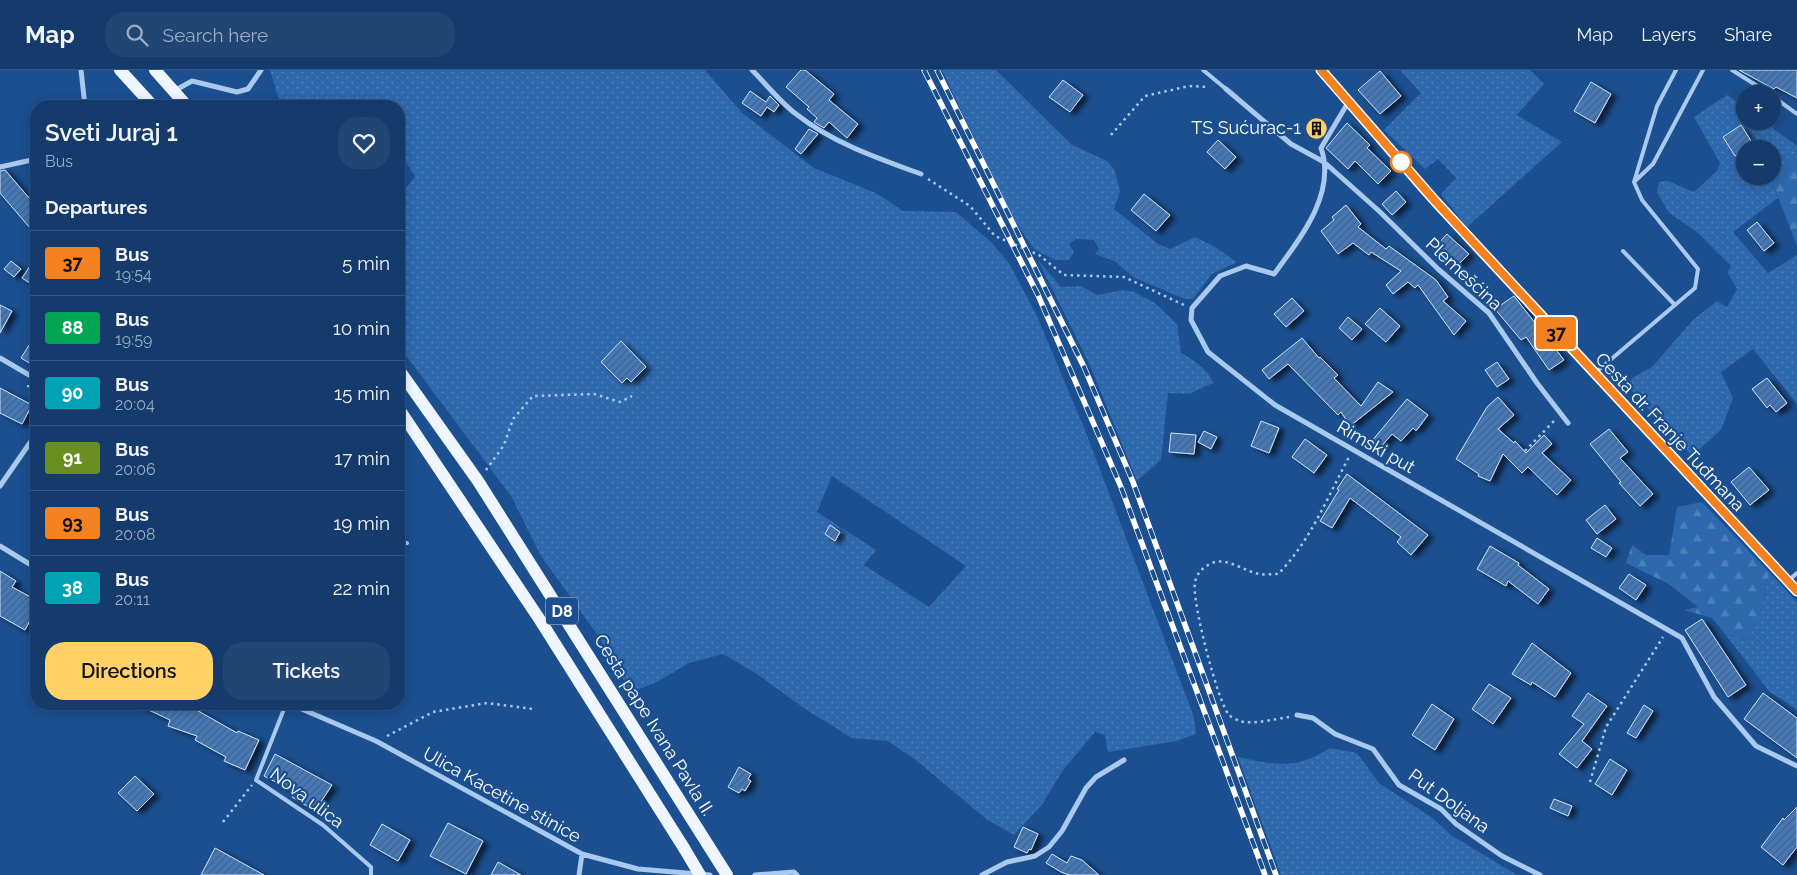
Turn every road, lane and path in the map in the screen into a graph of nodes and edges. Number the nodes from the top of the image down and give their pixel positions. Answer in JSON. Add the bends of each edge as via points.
{"nodes":[{"id":1,"x":81,"y":70,"type":"edge"},
{"id":2,"x":120,"y":70,"type":"edge"},
{"id":3,"x":155,"y":70,"type":"edge"},
{"id":4,"x":261,"y":70,"type":"edge"},
{"id":5,"x":752,"y":70,"type":"edge"},
{"id":6,"x":1203,"y":70,"type":"edge"},
{"id":7,"x":1321,"y":70,"type":"edge"},
{"id":8,"x":1676,"y":70,"type":"edge"},
{"id":9,"x":1704,"y":70,"type":"edge"},
{"id":10,"x":1732,"y":70,"type":"edge"},
{"id":11,"x":1755,"y":85,"type":"edge"},
{"id":12,"x":1226,"y":89,"type":"junction"},
{"id":13,"x":174,"y":91,"type":"junction"},
{"id":14,"x":84,"y":100,"type":"edge"},
{"id":15,"x":148,"y":100,"type":"edge"},
{"id":16,"x":182,"y":100,"type":"edge"},
{"id":17,"x":1350,"y":101,"type":"junction"},
{"id":18,"x":1781,"y":102,"type":"edge"},
{"id":19,"x":1797,"y":114,"type":"edge"},
{"id":20,"x":1111,"y":135,"type":"dead end"},
{"id":21,"x":30,"y":160,"type":"edge"},
{"id":22,"x":1324,"y":162,"type":"junction"},
{"id":23,"x":0,"y":167,"type":"edge"},
{"id":24,"x":920,"y":174,"type":"joint"},
{"id":25,"x":1634,"y":182,"type":"junction"},
{"id":26,"x":1623,"y":251,"type":"dead end"},
{"id":27,"x":1675,"y":305,"type":"junction"},
{"id":28,"x":1192,"y":308,"type":"junction"},
{"id":29,"x":0,"y":358,"type":"edge"},
{"id":30,"x":25,"y":373,"type":"junction"},
{"id":31,"x":1594,"y":373,"type":"junction"},
{"id":32,"x":30,"y":376,"type":"edge"},
{"id":33,"x":405,"y":378,"type":"edge"},
{"id":34,"x":30,"y":391,"type":"edge"},
{"id":35,"x":632,"y":396,"type":"dead end"},
{"id":36,"x":1561,"y":414,"type":"junction"},
{"id":37,"x":405,"y":418,"type":"edge"},
{"id":38,"x":1568,"y":423,"type":"dead end"},
{"id":39,"x":30,"y":443,"type":"edge"},
{"id":40,"x":1353,"y":449,"type":"junction"},
{"id":41,"x":1524,"y":451,"type":"dead end"},
{"id":42,"x":478,"y":481,"type":"junction"},
{"id":43,"x":0,"y":486,"type":"edge"},
{"id":44,"x":0,"y":546,"type":"edge"},
{"id":45,"x":30,"y":564,"type":"edge"},
{"id":46,"x":1797,"y":573,"type":"edge"},
{"id":47,"x":1787,"y":581,"type":"junction"},
{"id":48,"x":1797,"y":591,"type":"edge"},
{"id":49,"x":1667,"y":630,"type":"junction"},
{"id":50,"x":533,"y":709,"type":"dead end"},
{"id":51,"x":284,"y":710,"type":"edge"},
{"id":52,"x":304,"y":710,"type":"edge"},
{"id":53,"x":1297,"y":715,"type":"joint"},
{"id":54,"x":376,"y":741,"type":"junction"},
{"id":55,"x":1124,"y":760,"type":"dead end"},
{"id":56,"x":1797,"y":766,"type":"edge"},
{"id":57,"x":256,"y":780,"type":"junction"},
{"id":58,"x":1590,"y":782,"type":"dead end"},
{"id":59,"x":223,"y":822,"type":"dead end"},
{"id":60,"x":582,"y":854,"type":"junction"},
{"id":61,"x":370,"y":875,"type":"edge"},
{"id":62,"x":579,"y":875,"type":"edge"},
{"id":63,"x":700,"y":875,"type":"edge"},
{"id":64,"x":710,"y":875,"type":"edge"},
{"id":65,"x":727,"y":875,"type":"edge"},
{"id":66,"x":754,"y":875,"type":"edge"},
{"id":67,"x":797,"y":875,"type":"edge"},
{"id":68,"x":982,"y":875,"type":"edge"},
{"id":69,"x":1540,"y":875,"type":"edge"}],
"edges":[{"from":1,"to":14,"type":"street"},
{"from":2,"to":15,"type":"main road"},
{"from":3,"to":13,"type":"main road"},
{"from":4,"to":13,"type":"street","via":[[248,89],[237,92],[192,81]]},
{"from":5,"to":24,"type":"street","via":[[794,113],[816,128],[854,149]]},
{"from":6,"to":12,"type":"lane"},
{"from":7,"to":17,"type":"main road","name":"Cesta dr. Franje Tuđmana"},
{"from":8,"to":25,"type":"lane","via":[[1657,106]]},
{"from":9,"to":25,"type":"lane","via":[[1653,164]]},
{"from":10,"to":11,"type":"lane"},
{"from":12,"to":20,"type":"path","via":[[1189,86],[1145,96]]},
{"from":12,"to":22,"type":"street","name":"Plemešćina","via":[[1290,144]]},
{"from":13,"to":16,"type":"main road"},
{"from":17,"to":22,"type":"street","via":[[1321,148]]},
{"from":17,"to":31,"type":"main road","name":"Cesta dr. Franje Tuđmana","via":[[1422,187]]},
{"from":18,"to":19,"type":"lane"},
{"from":21,"to":23,"type":"street"},
{"from":22,"to":28,"type":"street","via":[[1324,190],[1304,234],[1274,274],[1246,266],[1220,276]]},
{"from":22,"to":36,"type":"street","name":"Plemešćina","via":[[1489,313]]},
{"from":24,"to":28,"type":"path","via":[[970,206],[995,236],[1039,255],[1064,276],[1124,277]]},
{"from":25,"to":27,"type":"lane","via":[[1642,200],[1698,269],[1694,288]]},
{"from":26,"to":27,"type":"lane"},
{"from":27,"to":31,"type":"lane"},
{"from":28,"to":40,"type":"street","name":"Rimski put","via":[[1191,320],[1208,352],[1275,405]]},
{"from":29,"to":30,"type":"street"},
{"from":30,"to":32,"type":"street"},
{"from":30,"to":34,"type":"path"},
{"from":31,"to":47,"type":"main road","name":"Cesta dr. Franje Tuđmana"},
{"from":33,"to":42,"type":"main road","name":"Cesta pape Ivana Pavla II.","number":"D8"},
{"from":35,"to":42,"type":"path","via":[[620,402],[594,394],[533,396],[513,419],[504,445]]},
{"from":36,"to":38,"type":"street","name":"Plemešćina"},
{"from":36,"to":41,"type":"path"},
{"from":37,"to":63,"type":"main road","number":"D8","bridge":true,"via":[[540,620]]},
{"from":39,"to":43,"type":"street"},
{"from":40,"to":49,"type":"street","name":"Rimski put"},
{"from":40,"to":53,"type":"path","via":[[1305,538],[1289,564],[1278,574],[1260,574],[1227,562],[1213,562],[1200,571],[1195,582],[1194,599],[1216,685],[1229,714],[1239,721],[1252,722]]},
{"from":42,"to":65,"type":"main road","name":"Cesta pape Ivana Pavla II.","number":"D8"},
{"from":44,"to":45,"type":"street"},
{"from":46,"to":47,"type":"lane"},
{"from":47,"to":48,"type":"main road","name":"Cesta dr. Franje Tuđmana"},
{"from":49,"to":56,"type":"street","name":"Rimski put","via":[[1682,638],[1714,697],[1756,746]]},
{"from":49,"to":58,"type":"path","via":[[1606,727]]},
{"from":50,"to":54,"type":"path","via":[[487,703],[433,712]]},
{"from":51,"to":57,"type":"lane","name":"Nova ulica"},
{"from":52,"to":54,"type":"street","name":"Ulica Kacetine stinice"},
{"from":53,"to":69,"type":"street","name":"Put Doljana","via":[[1313,718],[1336,734],[1374,749],[1399,785],[1441,809],[1456,824],[1502,856]]},
{"from":54,"to":60,"type":"street","name":"Ulica Kacetine stinice"},
{"from":55,"to":68,"type":"street","via":[[1096,777],[1086,788],[1062,832],[1049,848],[1035,856],[1007,862]]},
{"from":57,"to":59,"type":"path"},
{"from":57,"to":61,"type":"lane","name":"Nova ulica","via":[[323,825],[371,867]]},
{"from":60,"to":62,"type":"street"},
{"from":60,"to":64,"type":"street","name":"Ulica Kacetine stinice","via":[[638,869]]},
{"from":66,"to":67,"type":"street","via":[[794,872]]}]}
